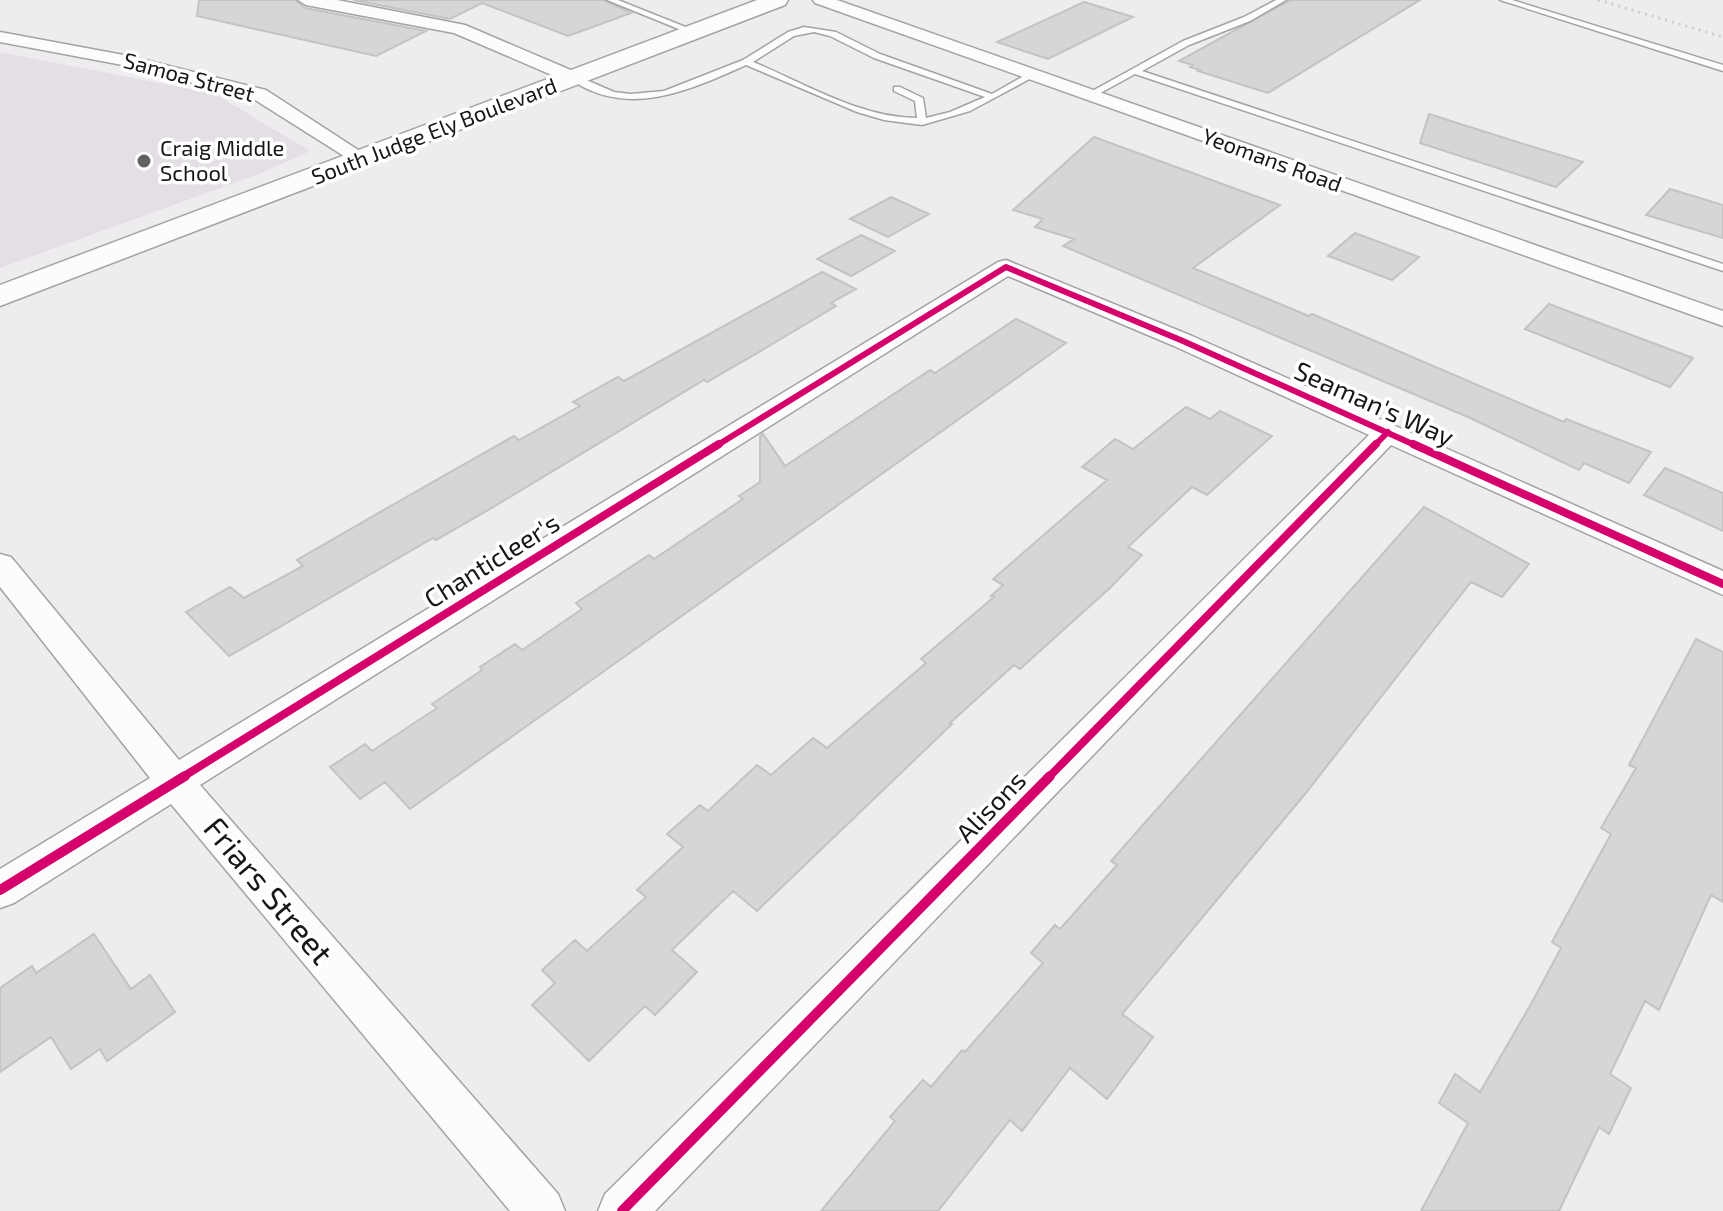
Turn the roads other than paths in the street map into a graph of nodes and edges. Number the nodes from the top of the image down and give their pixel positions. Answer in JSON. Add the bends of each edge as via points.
{"nodes":[{"id":1,"x":306,"y":0,"type":"edge"},
{"id":2,"x":611,"y":0,"type":"edge"},
{"id":3,"x":777,"y":0,"type":"edge"},
{"id":4,"x":821,"y":0,"type":"edge"},
{"id":5,"x":1282,"y":0,"type":"edge"},
{"id":6,"x":1504,"y":0,"type":"edge"},
{"id":7,"x":694,"y":32,"type":"junction"},
{"id":8,"x":0,"y":37,"type":"edge"},
{"id":9,"x":783,"y":40,"type":"junction"},
{"id":10,"x":793,"y":49,"type":"dead end"},
{"id":11,"x":746,"y":62,"type":"junction"},
{"id":12,"x":1723,"y":68,"type":"edge"},
{"id":13,"x":1134,"y":71,"type":"junction"},
{"id":14,"x":1032,"y":75,"type":"junction"},
{"id":15,"x":574,"y":78,"type":"junction"},
{"id":16,"x":897,"y":89,"type":"dead end"},
{"id":17,"x":1090,"y":95,"type":"junction"},
{"id":18,"x":993,"y":97,"type":"junction"},
{"id":19,"x":922,"y":122,"type":"junction"},
{"id":20,"x":362,"y":159,"type":"junction"},
{"id":21,"x":1006,"y":267,"type":"joint"},
{"id":22,"x":1723,"y":268,"type":"edge"},
{"id":23,"x":0,"y":296,"type":"edge"},
{"id":24,"x":1723,"y":319,"type":"edge"},
{"id":25,"x":1388,"y":432,"type":"junction"},
{"id":26,"x":0,"y":565,"type":"edge"},
{"id":27,"x":1723,"y":584,"type":"edge"},
{"id":28,"x":174,"y":781,"type":"junction"},
{"id":29,"x":0,"y":890,"type":"edge"},
{"id":30,"x":541,"y":1211,"type":"edge"},
{"id":31,"x":622,"y":1211,"type":"edge"}],
"edges":[{"from":1,"to":15,"type":"street","via":[[459,29]]},
{"from":2,"to":7,"type":"lane"},
{"from":3,"to":7,"type":"main road","name":"South Judge Ely Boulevard"},
{"from":4,"to":14,"type":"street","name":"Yeomans Road"},
{"from":5,"to":13,"type":"lane"},
{"from":6,"to":12,"type":"lane"},
{"from":7,"to":15,"type":"main road","name":"South Judge Ely Boulevard"},
{"from":8,"to":20,"type":"street","name":"Samoa Street","via":[[129,61],[259,94]]},
{"from":9,"to":10,"type":"lane"},
{"from":9,"to":11,"type":"lane"},
{"from":9,"to":18,"type":"lane","via":[[802,30],[832,32],[873,54]]},
{"from":11,"to":15,"type":"lane","via":[[693,85],[638,99],[611,95]]},
{"from":11,"to":19,"type":"lane","via":[[879,116]]},
{"from":13,"to":17,"type":"lane"},
{"from":13,"to":22,"type":"lane"},
{"from":14,"to":17,"type":"street","name":"Yeomans Road"},
{"from":14,"to":18,"type":"lane"},
{"from":15,"to":20,"type":"main road","name":"South Judge Ely Boulevard"},
{"from":16,"to":19,"type":"lane","via":[[920,100]]},
{"from":17,"to":24,"type":"street","name":"Yeomans Road"},
{"from":18,"to":19,"type":"lane","via":[[954,115]]},
{"from":20,"to":23,"type":"main road","name":"South Judge Ely Boulevard"},
{"from":21,"to":25,"type":"street","name":"Seaman's Way"},
{"from":21,"to":28,"type":"street","name":"Chanticleer's"},
{"from":25,"to":27,"type":"street","name":"Seaman's Way"},
{"from":25,"to":31,"type":"street","name":"Alisons"},
{"from":26,"to":28,"type":"street","name":"Friars Street"},
{"from":28,"to":29,"type":"street","name":"Chanticleer's"},
{"from":28,"to":30,"type":"street","name":"Friars Street"}]}
